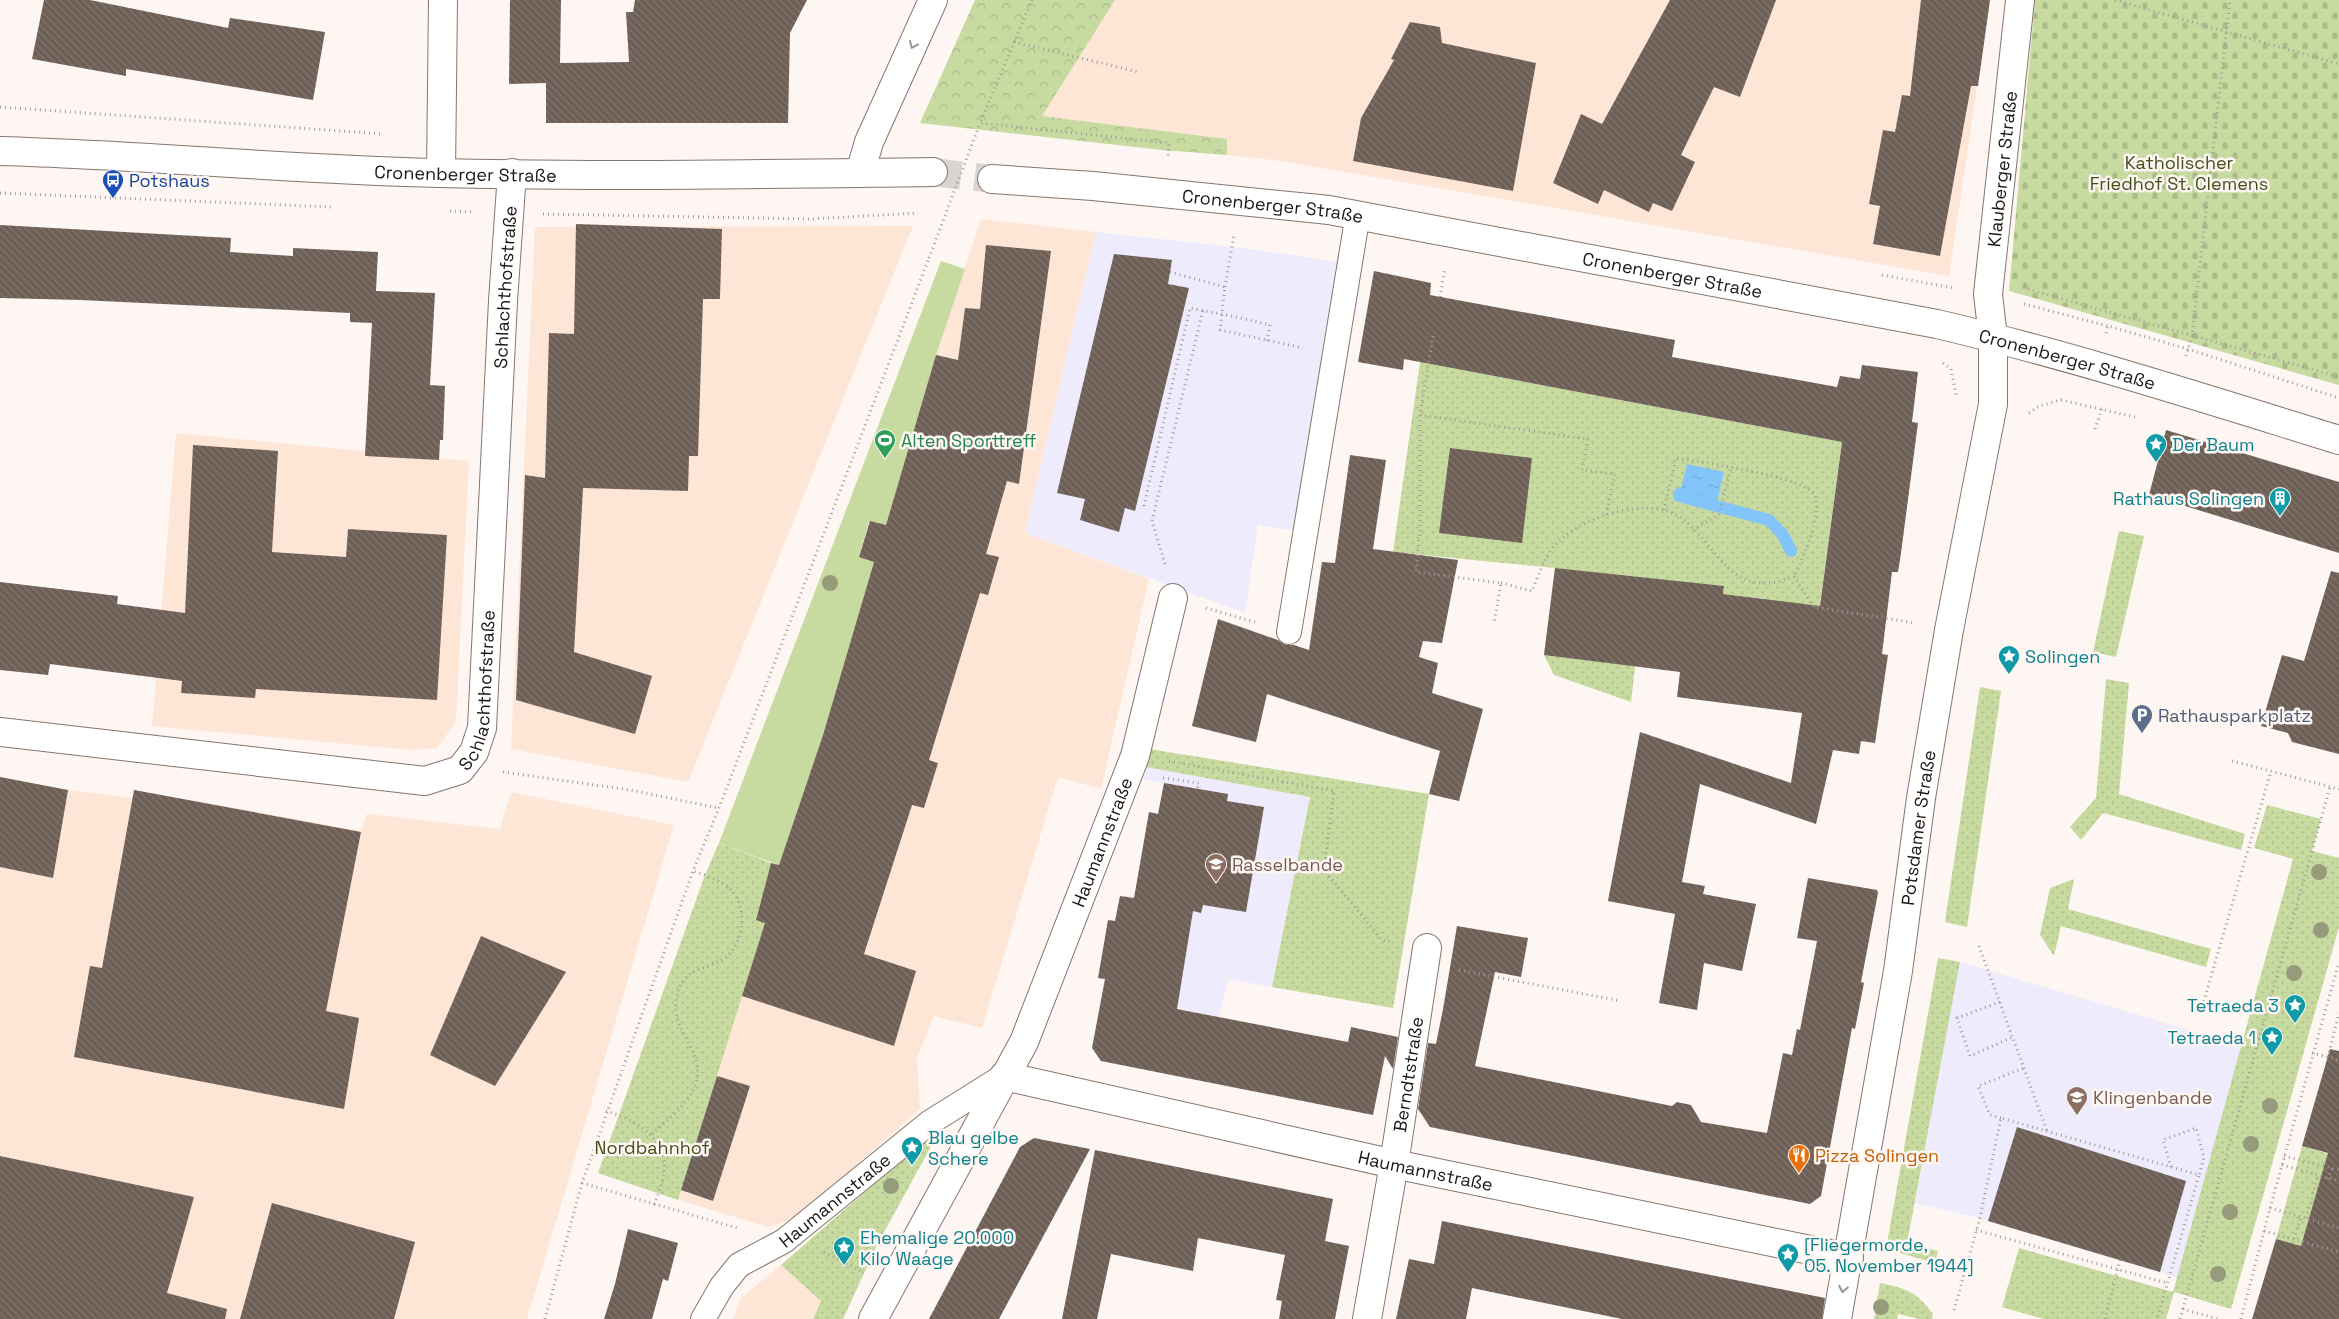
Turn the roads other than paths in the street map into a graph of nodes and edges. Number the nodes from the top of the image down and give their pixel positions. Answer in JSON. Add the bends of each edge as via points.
{"nodes":[{"id":1,"x":443,"y":0,"type":"edge"},
{"id":2,"x":933,"y":0,"type":"edge"},
{"id":3,"x":2020,"y":0,"type":"edge"},
{"id":4,"x":0,"y":151,"type":"edge"},
{"id":5,"x":933,"y":172,"type":"tunnel mouth"},
{"id":6,"x":441,"y":173,"type":"junction"},
{"id":7,"x":512,"y":173,"type":"junction"},
{"id":8,"x":860,"y":173,"type":"junction"},
{"id":9,"x":992,"y":179,"type":"tunnel mouth"},
{"id":10,"x":1358,"y":214,"type":"junction"},
{"id":11,"x":1993,"y":337,"type":"junction"},
{"id":12,"x":2339,"y":440,"type":"edge"},
{"id":13,"x":1173,"y":598,"type":"road end"},
{"id":14,"x":1289,"y":632,"type":"road end"},
{"id":15,"x":0,"y":732,"type":"edge"},
{"id":16,"x":1426,"y":956,"type":"road end"},
{"id":17,"x":1004,"y":1076,"type":"junction"},
{"id":18,"x":1394,"y":1164,"type":"junction"},
{"id":19,"x":1849,"y":1258,"type":"junction"},
{"id":20,"x":703,"y":1319,"type":"edge"},
{"id":21,"x":873,"y":1319,"type":"edge"},
{"id":22,"x":1367,"y":1319,"type":"edge"},
{"id":23,"x":1837,"y":1319,"type":"edge"}],
"edges":[{"from":1,"to":6,"type":"street"},
{"from":2,"to":8,"type":"street","one_way":true,"via":[[869,142]]},
{"from":3,"to":11,"type":"street","name":"Klauberger Straße","via":[[1988,294]]},
{"from":4,"to":6,"type":"street","name":"Cronenberger Straße"},
{"from":5,"to":8,"type":"street","name":"Cronenberger Straße"},
{"from":6,"to":7,"type":"street","name":"Cronenberger Straße"},
{"from":7,"to":8,"type":"street","name":"Cronenberger Straße"},
{"from":7,"to":15,"type":"street","name":"Schlachthofstraße","via":[[482,728],[474,752],[460,770],[424,781]]},
{"from":9,"to":10,"type":"street","name":"Cronenberger Straße","via":[[1239,200]]},
{"from":10,"to":11,"type":"street","name":"Cronenberger Straße"},
{"from":10,"to":14,"type":"lane"},
{"from":11,"to":12,"type":"street","name":"Cronenberger Straße"},
{"from":11,"to":19,"type":"street","name":"Potsdamer Straße","via":[[1993,404],[1949,630],[1921,798],[1905,929]]},
{"from":13,"to":17,"type":"street","name":"Haumannstraße","via":[[1135,756],[1024,1042]]},
{"from":16,"to":18,"type":"street","name":"Berndtstraße"},
{"from":17,"to":18,"type":"street","name":"Haumannstraße"},
{"from":17,"to":20,"type":"lane","name":"Haumannstraße","via":[[929,1123],[784,1241],[739,1265]]},
{"from":17,"to":21,"type":"street"},
{"from":18,"to":19,"type":"street","name":"Haumannstraße"},
{"from":18,"to":22,"type":"street","name":"Berndtstraße"},
{"from":19,"to":23,"type":"street","name":"Potsdamer Straße","one_way":true}]}
